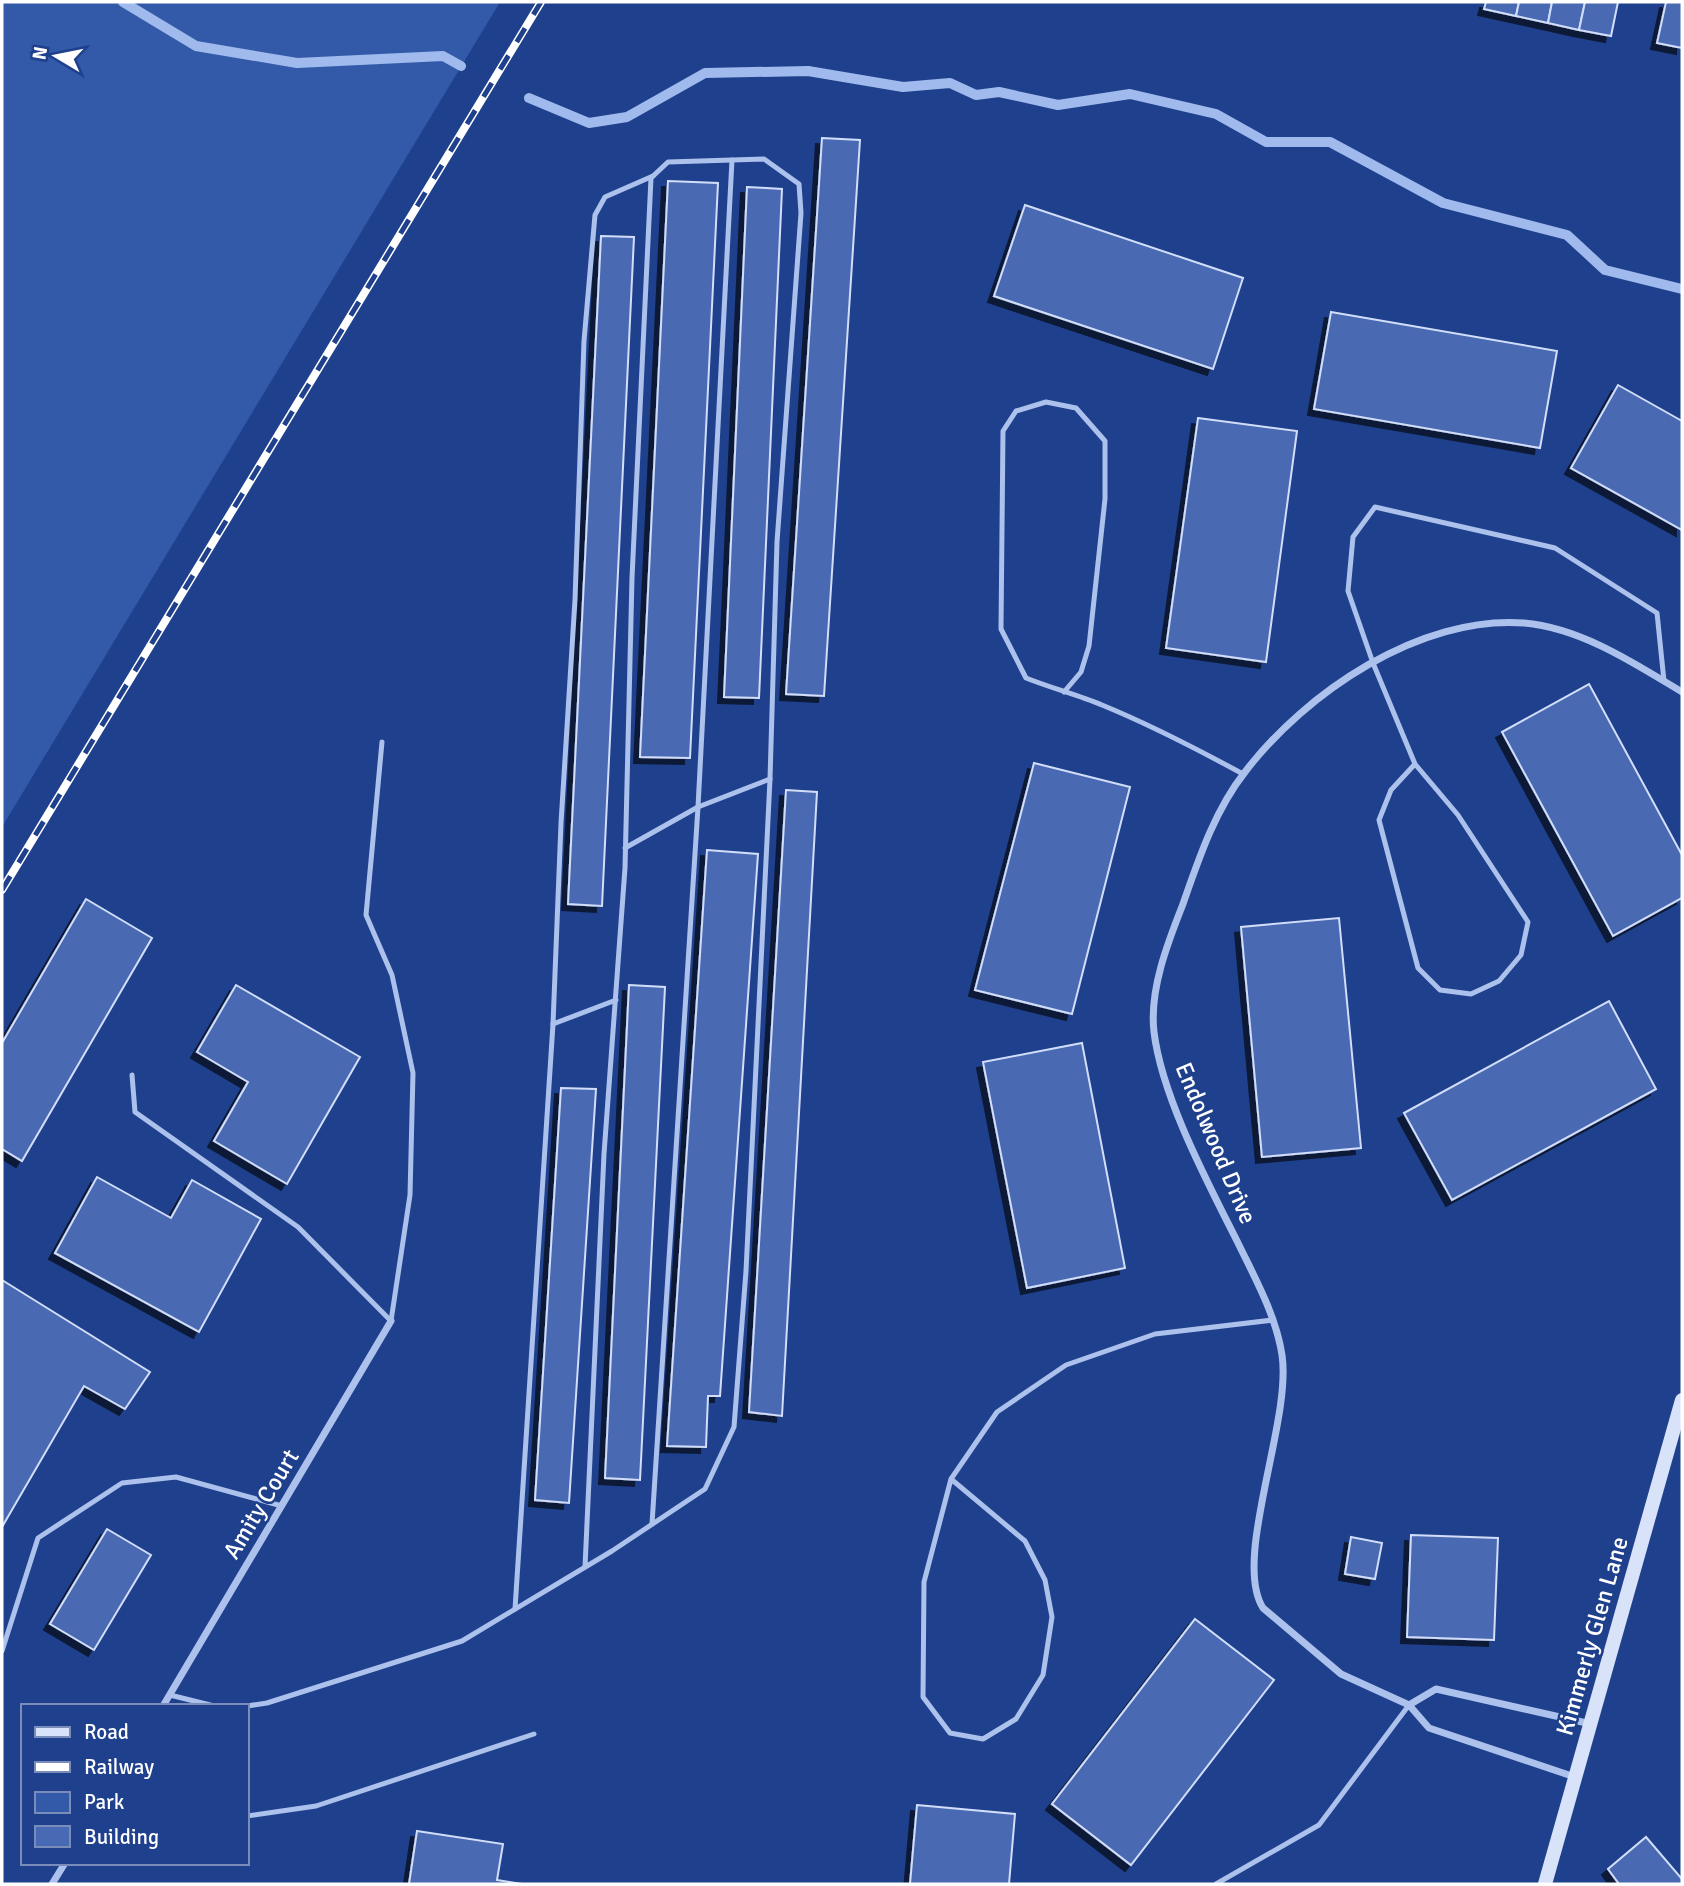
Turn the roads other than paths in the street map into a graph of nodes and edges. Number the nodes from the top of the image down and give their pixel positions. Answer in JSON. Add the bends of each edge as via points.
{"nodes":[{"id":1,"x":732,"y":160,"type":"junction"},
{"id":2,"x":653,"y":176,"type":"junction"},
{"id":3,"x":1373,"y":663,"type":"junction"},
{"id":4,"x":1664,"y":681,"type":"junction"},
{"id":5,"x":1063,"y":692,"type":"junction"},
{"id":6,"x":1682,"y":692,"type":"edge"},
{"id":7,"x":382,"y":742,"type":"dead end"},
{"id":8,"x":1415,"y":764,"type":"junction"},
{"id":9,"x":1243,"y":774,"type":"junction"},
{"id":10,"x":770,"y":779,"type":"junction"},
{"id":11,"x":698,"y":807,"type":"junction"},
{"id":12,"x":625,"y":848,"type":"junction"},
{"id":13,"x":615,"y":1000,"type":"junction"},
{"id":14,"x":553,"y":1024,"type":"junction"},
{"id":15,"x":132,"y":1075,"type":"dead end"},
{"id":16,"x":1273,"y":1320,"type":"junction"},
{"id":17,"x":391,"y":1321,"type":"junction"},
{"id":18,"x":1682,"y":1400,"type":"edge"},
{"id":19,"x":951,"y":1479,"type":"junction"},
{"id":20,"x":282,"y":1506,"type":"junction"},
{"id":21,"x":652,"y":1524,"type":"junction"},
{"id":22,"x":585,"y":1567,"type":"junction"},
{"id":23,"x":515,"y":1609,"type":"junction"},
{"id":24,"x":2,"y":1651,"type":"edge"},
{"id":25,"x":170,"y":1695,"type":"junction"},
{"id":26,"x":164,"y":1704,"type":"edge"},
{"id":27,"x":206,"y":1704,"type":"edge"},
{"id":28,"x":1409,"y":1705,"type":"junction"},
{"id":29,"x":248,"y":1706,"type":"edge"},
{"id":30,"x":1591,"y":1724,"type":"junction"},
{"id":31,"x":534,"y":1734,"type":"dead end"},
{"id":32,"x":1576,"y":1777,"type":"junction"},
{"id":33,"x":248,"y":1816,"type":"edge"},
{"id":34,"x":64,"y":1865,"type":"edge"},
{"id":35,"x":1220,"y":1883,"type":"edge"},
{"id":36,"x":52,"y":1884,"type":"edge"},
{"id":37,"x":1545,"y":1884,"type":"edge"}],
"edges":[{"from":1,"to":2,"type":"lane","via":[[668,162]]},
{"from":1,"to":10,"type":"lane","via":[[764,159],[799,184],[801,213],[777,542]]},
{"from":1,"to":11,"type":"lane"},
{"from":2,"to":12,"type":"lane","via":[[632,578]]},
{"from":2,"to":14,"type":"lane","via":[[605,197],[595,215],[584,341]]},
{"from":3,"to":4,"type":"street","name":"Endolwood Drive","via":[[1452,631],[1523,623],[1614,651]]},
{"from":3,"to":4,"type":"lane","via":[[1348,591],[1353,537],[1375,506],[1555,548],[1657,613]]},
{"from":3,"to":8,"type":"lane"},
{"from":3,"to":9,"type":"street","name":"Endolwood Drive","via":[[1328,688]]},
{"from":4,"to":6,"type":"street","name":"Endolwood Drive"},
{"from":5,"to":5,"type":"lane","via":[[1026,678],[1001,629],[1003,431],[1016,411],[1046,402],[1076,408],[1105,441],[1105,499],[1089,646],[1081,672]]},
{"from":5,"to":9,"type":"lane","via":[[1163,732]]},
{"from":7,"to":17,"type":"lane","via":[[366,915],[392,975],[413,1073],[410,1195]]},
{"from":8,"to":8,"type":"lane","via":[[1458,815],[1528,922],[1521,955],[1499,981],[1471,994],[1440,990],[1418,968],[1379,820],[1391,790]]},
{"from":9,"to":16,"type":"street","name":"Endolwood Drive","via":[[1205,844],[1175,922],[1158,984],[1153,1028],[1158,1056],[1204,1177]]},
{"from":10,"to":11,"type":"lane"},
{"from":10,"to":21,"type":"lane","via":[[734,1427],[705,1489]]},
{"from":11,"to":12,"type":"lane"},
{"from":11,"to":21,"type":"lane"},
{"from":12,"to":13,"type":"lane"},
{"from":13,"to":14,"type":"lane"},
{"from":13,"to":22,"type":"lane"},
{"from":14,"to":23,"type":"lane"},
{"from":15,"to":17,"type":"lane","via":[[135,1112],[298,1227]]},
{"from":16,"to":19,"type":"lane","via":[[1155,1334],[1066,1364],[997,1412]]},
{"from":16,"to":28,"type":"street","name":"Endolwood Drive","via":[[1282,1356],[1282,1389],[1259,1516],[1256,1597],[1340,1674]]},
{"from":17,"to":20,"type":"street","name":"Amity Court"},
{"from":18,"to":30,"type":"street","name":"Kimmerly Glen Lane"},
{"from":19,"to":19,"type":"lane","via":[[924,1581],[923,1698],[950,1733],[984,1739],[1016,1719],[1043,1675],[1052,1617],[1045,1580],[1025,1541]]},
{"from":20,"to":24,"type":"lane","via":[[176,1477],[122,1483],[38,1538]]},
{"from":20,"to":25,"type":"street","name":"Amity Court"},
{"from":21,"to":22,"type":"lane"},
{"from":22,"to":23,"type":"lane"},
{"from":23,"to":29,"type":"lane","via":[[461,1641]]},
{"from":25,"to":26,"type":"street","name":"Amity Court"},
{"from":25,"to":27,"type":"lane"},
{"from":28,"to":30,"type":"street","via":[[1436,1689]]},
{"from":28,"to":32,"type":"street","name":"Endolwood Drive","via":[[1429,1728]]},
{"from":28,"to":35,"type":"lane","via":[[1319,1825]]},
{"from":30,"to":32,"type":"street","name":"Kimmerly Glen Lane"},
{"from":31,"to":33,"type":"lane","via":[[316,1806]]},
{"from":32,"to":37,"type":"street","name":"Kimmerly Glen Lane"},
{"from":34,"to":36,"type":"street"}]}
